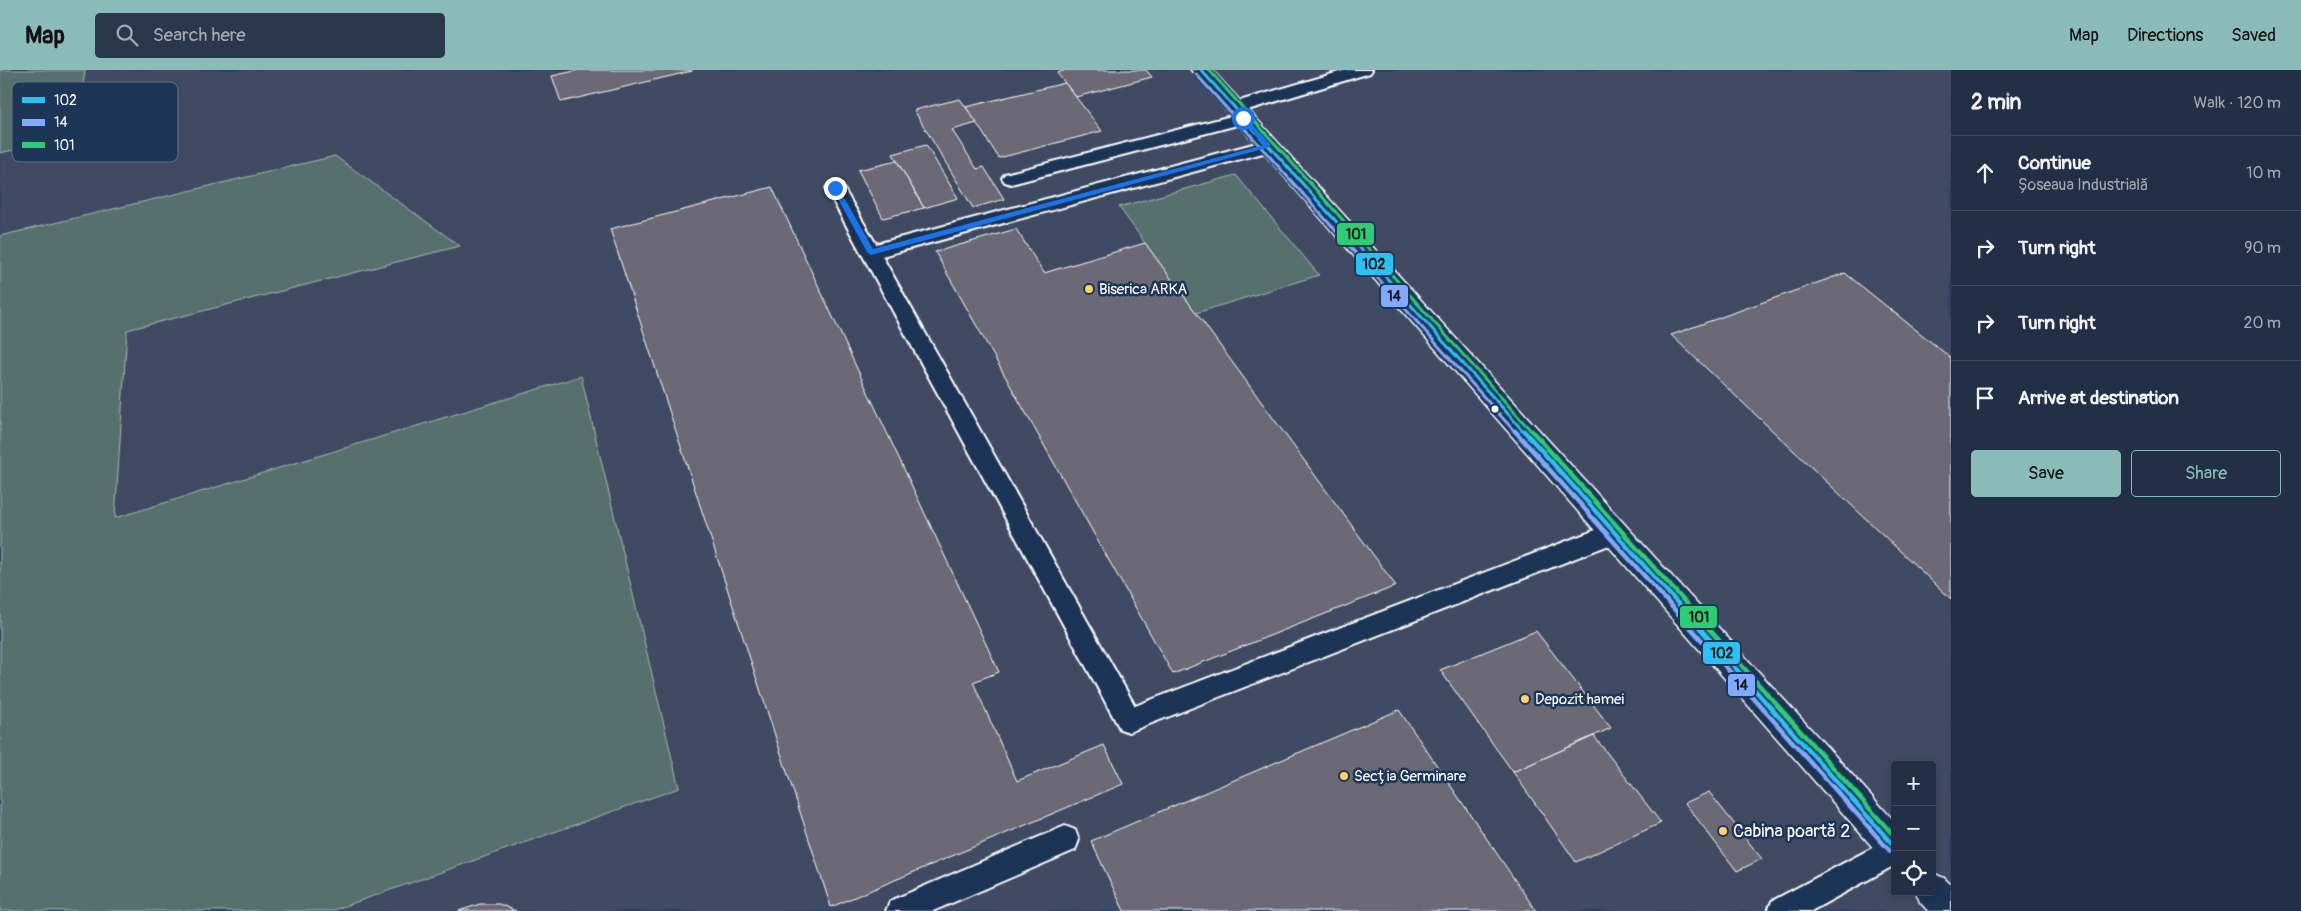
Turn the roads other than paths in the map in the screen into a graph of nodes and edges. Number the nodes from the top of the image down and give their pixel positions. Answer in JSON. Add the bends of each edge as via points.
{"nodes":[{"id":1,"x":1201,"y":70,"type":"edge"},
{"id":2,"x":1364,"y":70,"type":"edge"},
{"id":3,"x":1239,"y":113,"type":"junction"},
{"id":4,"x":1268,"y":146,"type":"junction"},
{"id":5,"x":1012,"y":178,"type":"dead end"},
{"id":6,"x":835,"y":188,"type":"dead end"},
{"id":7,"x":871,"y":252,"type":"junction"},
{"id":8,"x":1614,"y":533,"type":"junction"},
{"id":9,"x":1066,"y":840,"type":"dead end"},
{"id":10,"x":1891,"y":845,"type":"edge"},
{"id":11,"x":1891,"y":851,"type":"edge"},
{"id":12,"x":1936,"y":894,"type":"edge"},
{"id":13,"x":900,"y":911,"type":"edge"},
{"id":14,"x":1782,"y":911,"type":"edge"},
{"id":15,"x":1951,"y":911,"type":"edge"}],
"edges":[{"from":1,"to":3,"type":"street"},
{"from":2,"to":3,"type":"lane"},
{"from":3,"to":4,"type":"street"},
{"from":3,"to":5,"type":"lane"},
{"from":4,"to":7,"type":"lane"},
{"from":4,"to":8,"type":"street"},
{"from":6,"to":7,"type":"lane"},
{"from":7,"to":8,"type":"lane","via":[[1129,720]]},
{"from":8,"to":10,"type":"street"},
{"from":9,"to":13,"type":"lane"},
{"from":11,"to":14,"type":"lane"},
{"from":12,"to":15,"type":"street"}]}
